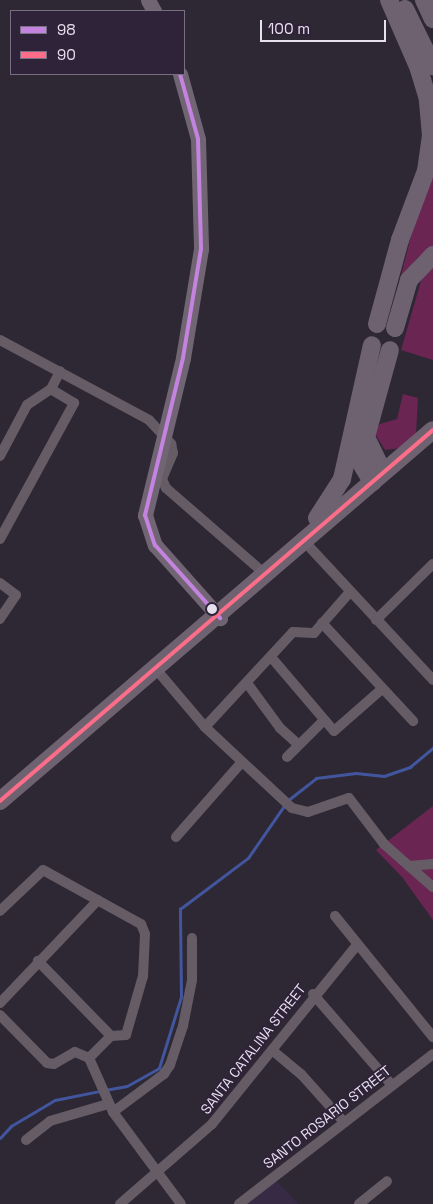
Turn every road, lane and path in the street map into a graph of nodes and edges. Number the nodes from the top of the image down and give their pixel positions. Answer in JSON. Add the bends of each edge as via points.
{"nodes":[{"id":1,"x":389,"y":0,"type":"edge"},
{"id":2,"x":401,"y":0,"type":"edge"},
{"id":3,"x":424,"y":0,"type":"edge"},
{"id":4,"x":433,"y":19,"type":"edge"},
{"id":5,"x":433,"y":66,"type":"edge"},
{"id":6,"x":180,"y":75,"type":"edge"},
{"id":7,"x":433,"y":255,"type":"edge"},
{"id":8,"x":377,"y":324,"type":"dead end"},
{"id":9,"x":395,"y":328,"type":"dead end"},
{"id":10,"x":0,"y":340,"type":"edge"},
{"id":11,"x":372,"y":345,"type":"dead end"},
{"id":12,"x":390,"y":350,"type":"dead end"},
{"id":13,"x":60,"y":371,"type":"junction"},
{"id":14,"x":51,"y":389,"type":"junction"},
{"id":15,"x":433,"y":430,"type":"edge"},
{"id":16,"x":353,"y":433,"type":"junction"},
{"id":17,"x":162,"y":434,"type":"junction"},
{"id":18,"x":0,"y":456,"type":"edge"},
{"id":19,"x":377,"y":477,"type":"junction"},
{"id":20,"x":0,"y":538,"type":"edge"},
{"id":21,"x":305,"y":538,"type":"junction"},
{"id":22,"x":433,"y":564,"type":"edge"},
{"id":23,"x":265,"y":574,"type":"junction"},
{"id":24,"x":0,"y":584,"type":"edge"},
{"id":25,"x":349,"y":593,"type":"junction"},
{"id":26,"x":220,"y":618,"type":"dead end"},
{"id":27,"x":0,"y":619,"type":"edge"},
{"id":28,"x":376,"y":620,"type":"junction"},
{"id":29,"x":322,"y":623,"type":"junction"},
{"id":30,"x":271,"y":657,"type":"junction"},
{"id":31,"x":155,"y":668,"type":"junction"},
{"id":32,"x":433,"y":680,"type":"edge"},
{"id":33,"x":247,"y":683,"type":"junction"},
{"id":34,"x":382,"y":688,"type":"junction"},
{"id":35,"x":323,"y":721,"type":"junction"},
{"id":36,"x":413,"y":722,"type":"dead end"},
{"id":37,"x":205,"y":727,"type":"junction"},
{"id":38,"x":299,"y":745,"type":"junction"},
{"id":39,"x":287,"y":757,"type":"dead end"},
{"id":40,"x":242,"y":762,"type":"junction"},
{"id":41,"x":0,"y":800,"type":"edge"},
{"id":42,"x":176,"y":837,"type":"dead end"},
{"id":43,"x":433,"y":864,"type":"edge"},
{"id":44,"x":409,"y":866,"type":"junction"},
{"id":45,"x":433,"y":887,"type":"edge"},
{"id":46,"x":98,"y":900,"type":"junction"},
{"id":47,"x":0,"y":911,"type":"edge"},
{"id":48,"x":335,"y":916,"type":"dead end"},
{"id":49,"x":192,"y":938,"type":"dead end"},
{"id":50,"x":357,"y":944,"type":"junction"},
{"id":51,"x":38,"y":962,"type":"junction"},
{"id":52,"x":313,"y":994,"type":"junction"},
{"id":53,"x":0,"y":1003,"type":"edge"},
{"id":54,"x":0,"y":1014,"type":"edge"},
{"id":55,"x":111,"y":1036,"type":"junction"},
{"id":56,"x":433,"y":1037,"type":"edge"},
{"id":57,"x":272,"y":1050,"type":"junction"},
{"id":58,"x":433,"y":1054,"type":"edge"},
{"id":59,"x":89,"y":1058,"type":"junction"},
{"id":60,"x":391,"y":1084,"type":"junction"},
{"id":61,"x":109,"y":1105,"type":"junction"},
{"id":62,"x":343,"y":1121,"type":"junction"},
{"id":63,"x":26,"y":1140,"type":"dead end"},
{"id":64,"x":158,"y":1170,"type":"junction"},
{"id":65,"x":387,"y":1181,"type":"dead end"},
{"id":66,"x":120,"y":1204,"type":"edge"},
{"id":67,"x":181,"y":1204,"type":"edge"},
{"id":68,"x":238,"y":1204,"type":"edge"},
{"id":69,"x":359,"y":1204,"type":"edge"}],
"edges":[{"from":1,"to":8,"type":"highway","via":[[419,69],[428,99],[431,136],[426,171],[400,240]]},
{"from":2,"to":5,"type":"highway"},
{"from":3,"to":4,"type":"highway"},
{"from":6,"to":17,"type":"main road","via":[[198,139],[203,221],[188,332]]},
{"from":7,"to":9,"type":"highway","via":[[409,280]]},
{"from":10,"to":13,"type":"street"},
{"from":11,"to":16,"type":"highway"},
{"from":12,"to":19,"type":"highway","via":[[366,437]]},
{"from":13,"to":14,"type":"street"},
{"from":13,"to":17,"type":"street","via":[[136,409]]},
{"from":14,"to":18,"type":"street","via":[[27,405]]},
{"from":14,"to":20,"type":"street","via":[[74,403]]},
{"from":15,"to":19,"type":"highway"},
{"from":16,"to":19,"type":"highway","via":[[359,460]]},
{"from":16,"to":21,"type":"highway","via":[[340,485]]},
{"from":17,"to":23,"type":"street","via":[[172,453],[162,479],[166,488]]},
{"from":17,"to":26,"type":"main road","via":[[147,495],[146,525],[162,554]]},
{"from":19,"to":21,"type":"highway"},
{"from":21,"to":23,"type":"highway"},
{"from":21,"to":25,"type":"street"},
{"from":22,"to":28,"type":"street"},
{"from":23,"to":31,"type":"highway"},
{"from":24,"to":27,"type":"street","via":[[16,595]]},
{"from":25,"to":28,"type":"street"},
{"from":25,"to":29,"type":"street"},
{"from":28,"to":32,"type":"street"},
{"from":29,"to":30,"type":"street","via":[[310,635],[293,632]]},
{"from":29,"to":34,"type":"street"},
{"from":30,"to":33,"type":"street"},
{"from":30,"to":35,"type":"street"},
{"from":31,"to":37,"type":"street"},
{"from":31,"to":41,"type":"highway"},
{"from":33,"to":37,"type":"street"},
{"from":33,"to":38,"type":"street","via":[[280,728]]},
{"from":34,"to":35,"type":"street","via":[[338,730]]},
{"from":34,"to":36,"type":"street"},
{"from":35,"to":38,"type":"street"},
{"from":37,"to":40,"type":"street"},
{"from":38,"to":39,"type":"street"},
{"from":40,"to":42,"type":"street"},
{"from":40,"to":44,"type":"street","via":[[292,808],[308,812],[350,798],[384,844]]},
{"from":43,"to":44,"type":"street"},
{"from":44,"to":45,"type":"street"},
{"from":46,"to":47,"type":"street","via":[[43,870]]},
{"from":46,"to":51,"type":"street"},
{"from":46,"to":55,"type":"street","via":[[141,924],[145,934],[143,976],[126,1035]]},
{"from":48,"to":50,"type":"street"},
{"from":49,"to":61,"type":"street","via":[[190,989],[170,1064],[164,1074]]},
{"from":50,"to":52,"type":"street","name":"SANTA CATALINA STREET"},
{"from":50,"to":56,"type":"street"},
{"from":51,"to":53,"type":"street"},
{"from":51,"to":55,"type":"street"},
{"from":52,"to":57,"type":"street","name":"SANTA CATALINA STREET"},
{"from":52,"to":60,"type":"street"},
{"from":54,"to":59,"type":"street","via":[[47,1062],[54,1064],[75,1052]]},
{"from":55,"to":59,"type":"street"},
{"from":57,"to":62,"type":"street","via":[[301,1074]]},
{"from":57,"to":64,"type":"street","name":"SANTA CATALINA STREET","via":[[212,1124]]},
{"from":58,"to":60,"type":"street","name":"SANTO ROSARIO STREET"},
{"from":59,"to":61,"type":"street"},
{"from":60,"to":62,"type":"street","name":"SANTO ROSARIO STREET"},
{"from":61,"to":63,"type":"street","via":[[50,1121]]},
{"from":61,"to":64,"type":"street"},
{"from":62,"to":68,"type":"street","name":"SANTO ROSARIO STREET"},
{"from":64,"to":66,"type":"street","name":"SANTA CATALINA STREET"},
{"from":64,"to":67,"type":"street"},
{"from":65,"to":69,"type":"street"}]}
